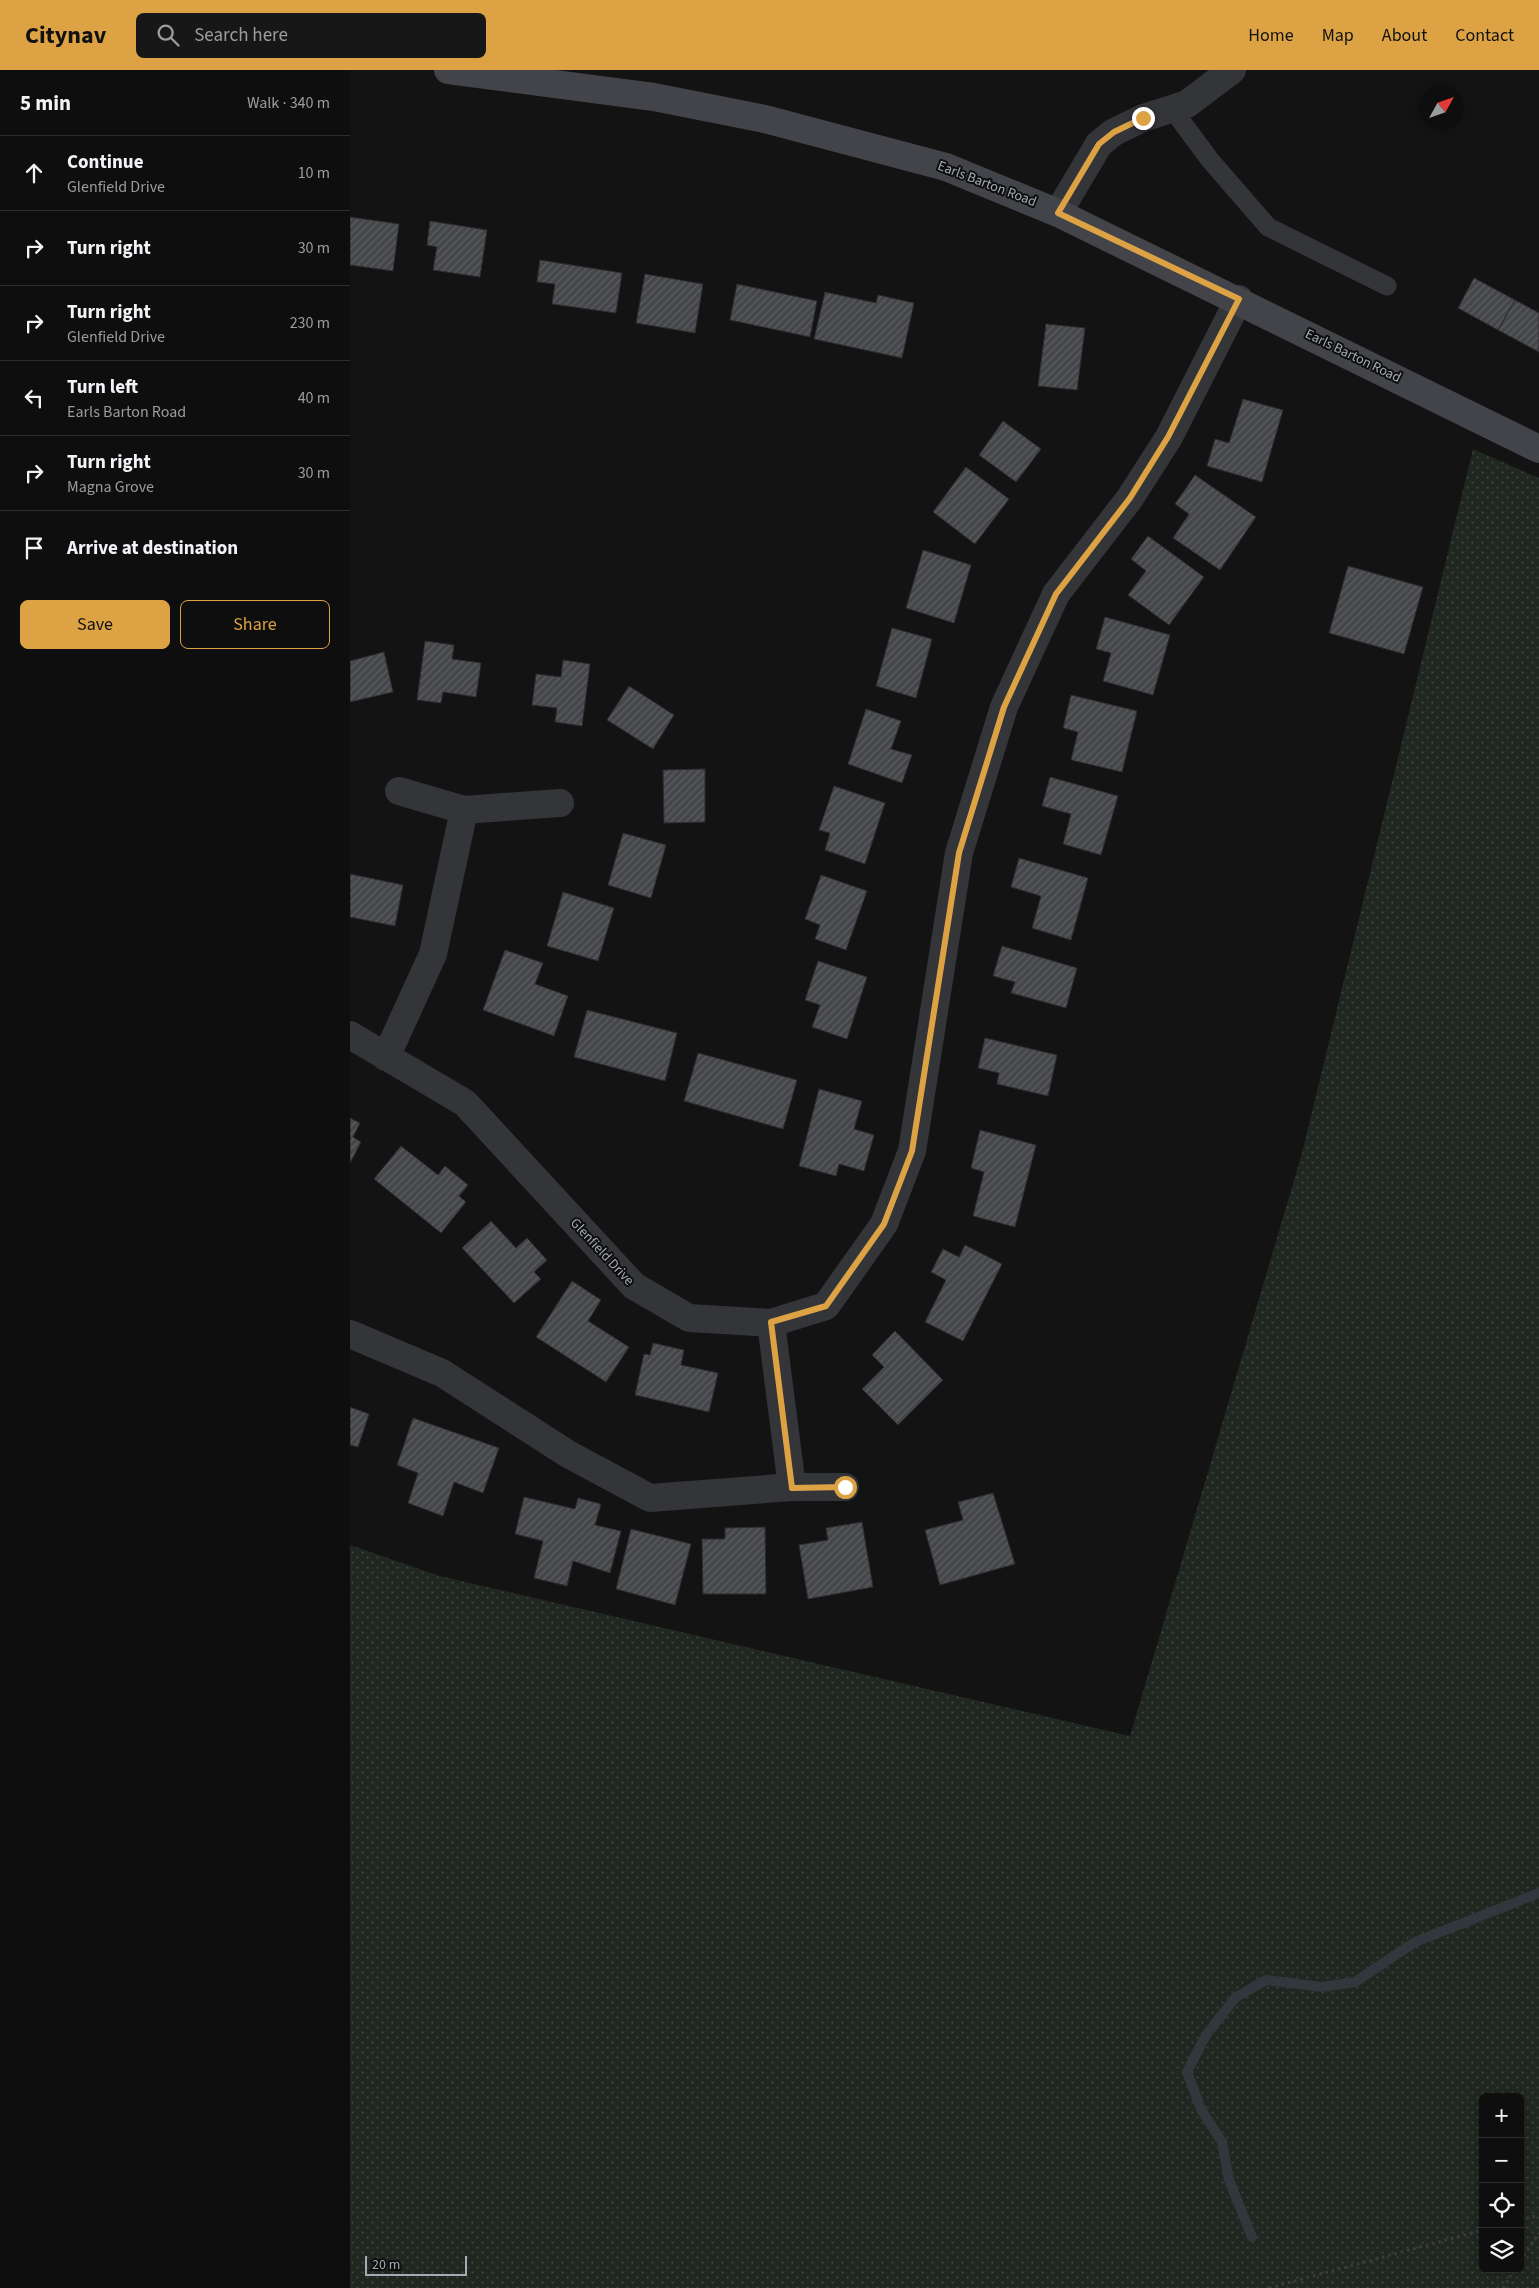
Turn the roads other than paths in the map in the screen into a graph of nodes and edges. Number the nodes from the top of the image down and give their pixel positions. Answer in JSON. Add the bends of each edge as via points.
{"nodes":[{"id":1,"x":448,"y":70,"type":"edge"},
{"id":2,"x":1232,"y":70,"type":"edge"},
{"id":3,"x":1172,"y":110,"type":"junction"},
{"id":4,"x":1058,"y":213,"type":"junction"},
{"id":5,"x":1387,"y":286,"type":"dead end"},
{"id":6,"x":1239,"y":299,"type":"junction"},
{"id":7,"x":1539,"y":449,"type":"edge"},
{"id":8,"x":398,"y":791,"type":"dead end"},
{"id":9,"x":560,"y":803,"type":"dead end"},
{"id":10,"x":464,"y":810,"type":"junction"},
{"id":11,"x":350,"y":1035,"type":"edge"},
{"id":12,"x":386,"y":1057,"type":"junction"},
{"id":13,"x":771,"y":1322,"type":"junction"},
{"id":14,"x":350,"y":1334,"type":"edge"},
{"id":15,"x":845,"y":1487,"type":"dead end"},
{"id":16,"x":792,"y":1488,"type":"junction"}],
"edges":[{"from":1,"to":4,"type":"main road","name":"Earls Barton Road","via":[[654,97],[765,118],[946,167]]},
{"from":2,"to":3,"type":"street","via":[[1201,95]]},
{"from":3,"to":4,"type":"street","via":[[1143,118],[1114,132],[1099,144]]},
{"from":3,"to":5,"type":"lane","via":[[1268,227]]},
{"from":4,"to":6,"type":"main road","name":"Earls Barton Road"},
{"from":6,"to":7,"type":"main road","name":"Earls Barton Road"},
{"from":6,"to":13,"type":"street","name":"Glenfield Drive","via":[[1168,437],[1130,498],[1056,594],[1004,707],[959,853],[912,1151],[884,1224],[826,1306]]},
{"from":8,"to":10,"type":"street"},
{"from":9,"to":10,"type":"street"},
{"from":10,"to":12,"type":"street","via":[[432,954]]},
{"from":11,"to":12,"type":"street","name":"Glenfield Drive"},
{"from":12,"to":13,"type":"street","name":"Glenfield Drive","via":[[465,1104],[634,1286],[689,1318]]},
{"from":13,"to":16,"type":"street"},
{"from":14,"to":16,"type":"street","via":[[442,1374],[568,1454],[650,1498]]},
{"from":15,"to":16,"type":"street"}]}
